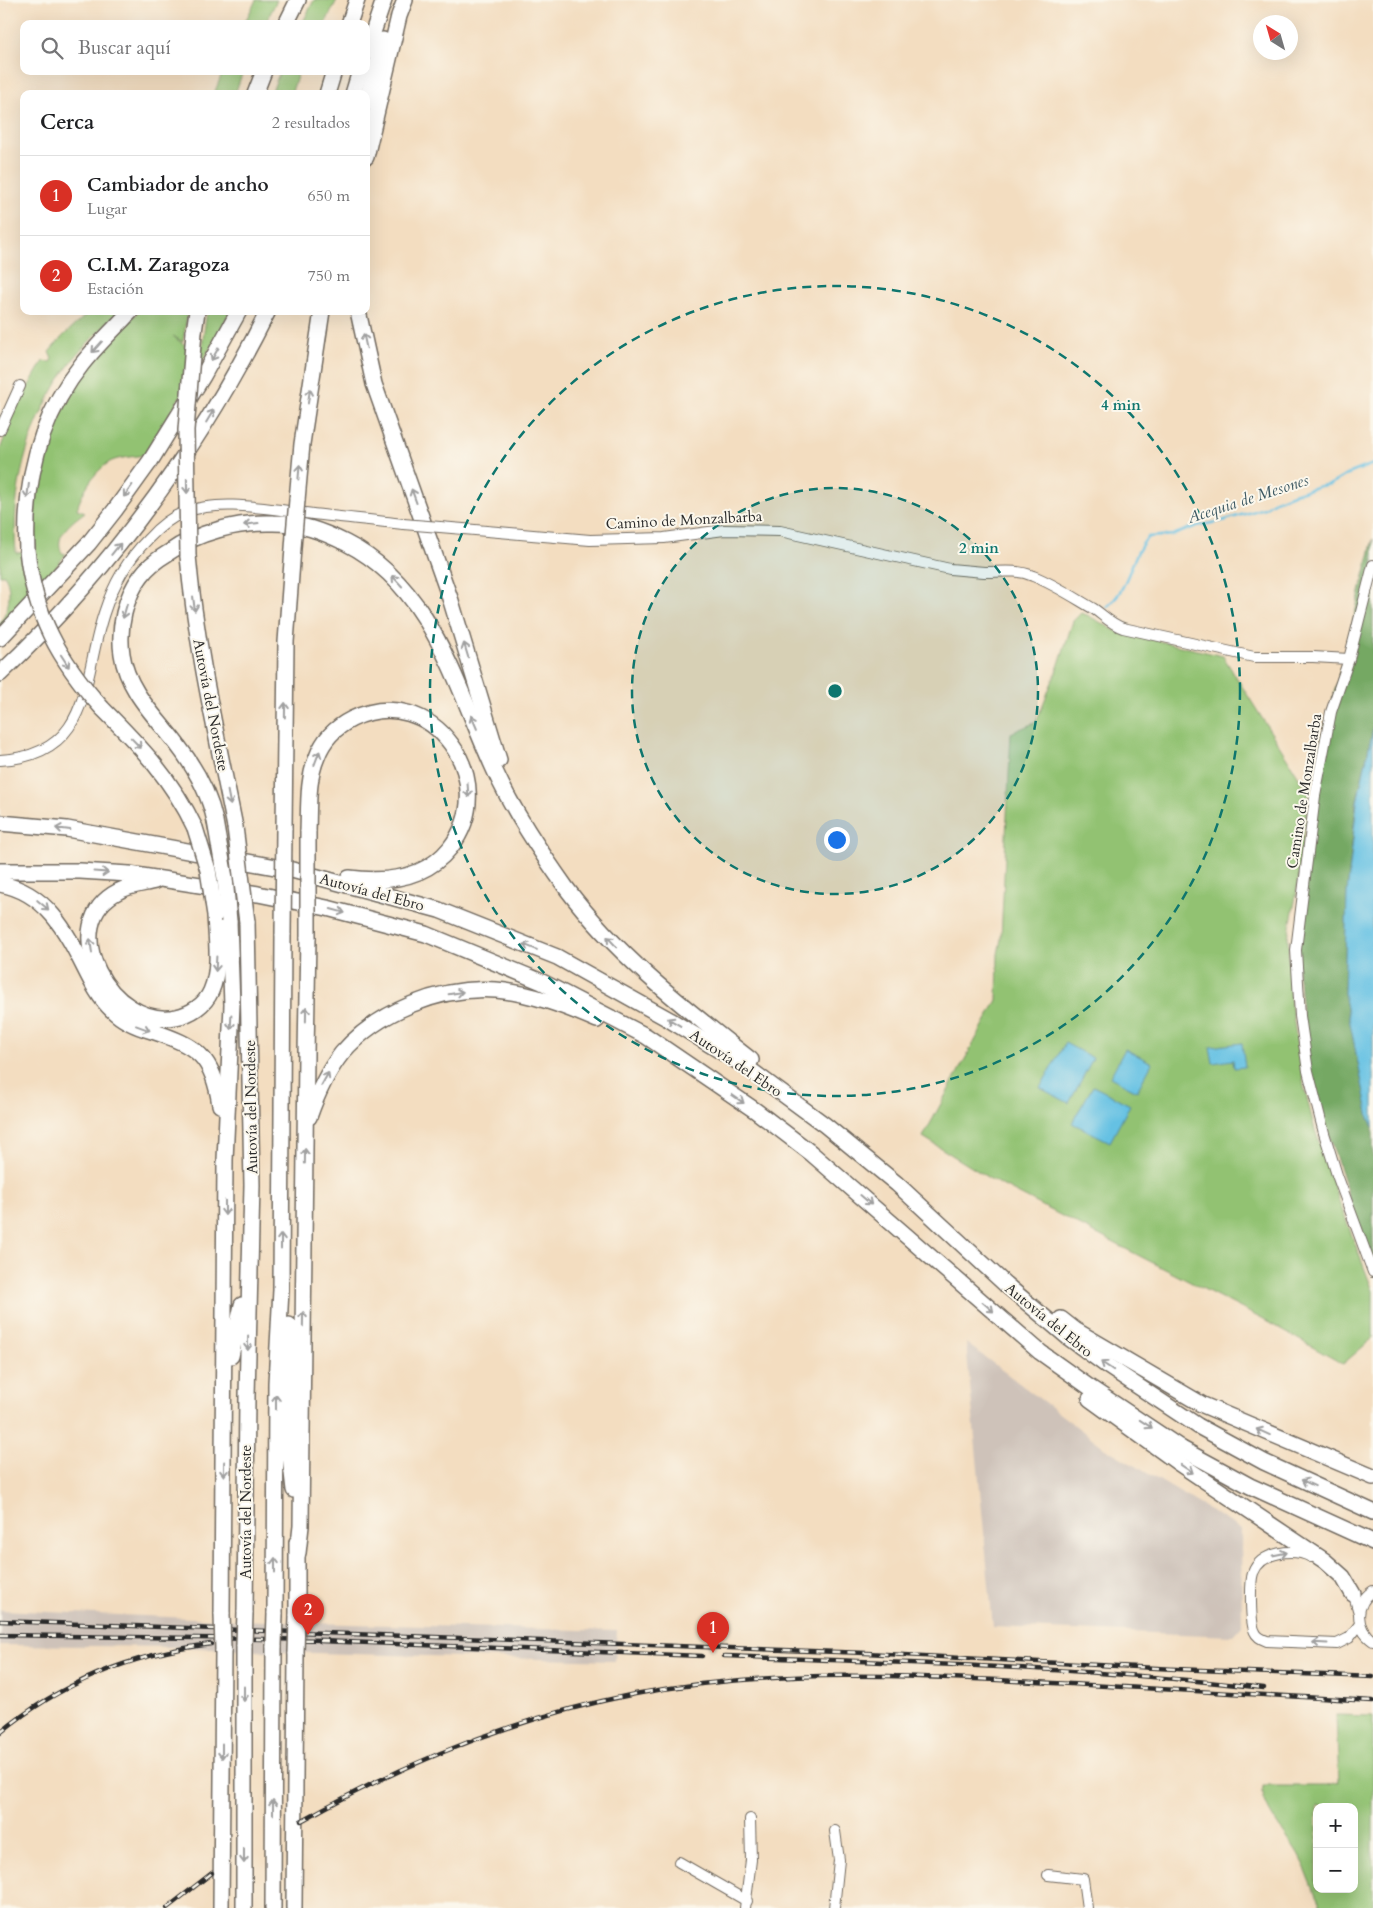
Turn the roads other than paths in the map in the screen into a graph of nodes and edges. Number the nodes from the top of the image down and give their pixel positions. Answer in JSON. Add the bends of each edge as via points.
{"nodes":[{"id":1,"x":298,"y":0,"type":"edge"},
{"id":2,"x":357,"y":0,"type":"edge"},
{"id":3,"x":384,"y":0,"type":"edge"},
{"id":4,"x":396,"y":0,"type":"edge"},
{"id":5,"x":405,"y":0,"type":"edge"},
{"id":6,"x":288,"y":20,"type":"edge"},
{"id":7,"x":350,"y":20,"type":"edge"},
{"id":8,"x":370,"y":41,"type":"edge"},
{"id":9,"x":262,"y":75,"type":"edge"},
{"id":10,"x":333,"y":75,"type":"edge"},
{"id":11,"x":359,"y":75,"type":"edge"},
{"id":12,"x":257,"y":90,"type":"edge"},
{"id":13,"x":328,"y":90,"type":"edge"},
{"id":14,"x":354,"y":90,"type":"edge"},
{"id":15,"x":370,"y":90,"type":"edge"},
{"id":16,"x":370,"y":140,"type":"edge"},
{"id":17,"x":127,"y":315,"type":"edge"},
{"id":18,"x":196,"y":315,"type":"edge"},
{"id":19,"x":237,"y":315,"type":"edge"},
{"id":20,"x":266,"y":315,"type":"edge"},
{"id":21,"x":321,"y":315,"type":"edge"},
{"id":22,"x":359,"y":315,"type":"edge"},
{"id":23,"x":20,"y":386,"type":"dead end"},
{"id":24,"x":0,"y":430,"type":"edge"},
{"id":25,"x":1373,"y":565,"type":"edge"},
{"id":26,"x":0,"y":638,"type":"edge"},
{"id":27,"x":1349,"y":659,"type":"junction"},
{"id":28,"x":0,"y":674,"type":"edge"},
{"id":29,"x":0,"y":760,"type":"edge"},
{"id":30,"x":0,"y":823,"type":"edge"},
{"id":31,"x":527,"y":828,"type":"junction"},
{"id":32,"x":163,"y":846,"type":"junction"},
{"id":33,"x":0,"y":871,"type":"edge"},
{"id":34,"x":167,"y":879,"type":"junction"},
{"id":35,"x":0,"y":884,"type":"edge"},
{"id":36,"x":698,"y":1072,"type":"junction"},
{"id":37,"x":305,"y":1132,"type":"junction"},
{"id":38,"x":225,"y":1160,"type":"junction"},
{"id":39,"x":897,"y":1184,"type":"junction"},
{"id":40,"x":944,"y":1226,"type":"junction"},
{"id":41,"x":1373,"y":1272,"type":"edge"},
{"id":42,"x":249,"y":1276,"type":"junction"},
{"id":43,"x":281,"y":1290,"type":"junction"},
{"id":44,"x":1040,"y":1352,"type":"junction"},
{"id":45,"x":224,"y":1420,"type":"junction"},
{"id":46,"x":1373,"y":1477,"type":"edge"},
{"id":47,"x":1373,"y":1512,"type":"edge"},
{"id":48,"x":1373,"y":1542,"type":"edge"},
{"id":49,"x":298,"y":1552,"type":"junction"},
{"id":50,"x":1373,"y":1591,"type":"edge"},
{"id":51,"x":1353,"y":1594,"type":"junction"},
{"id":52,"x":1359,"y":1613,"type":"junction"},
{"id":53,"x":1360,"y":1624,"type":"junction"},
{"id":54,"x":1373,"y":1641,"type":"edge"},
{"id":55,"x":750,"y":1818,"type":"dead end"},
{"id":56,"x":835,"y":1831,"type":"dead end"},
{"id":57,"x":679,"y":1862,"type":"dead end"},
{"id":58,"x":1048,"y":1875,"type":"dead end"},
{"id":59,"x":746,"y":1904,"type":"edge"},
{"id":60,"x":221,"y":1908,"type":"edge"},
{"id":61,"x":244,"y":1908,"type":"edge"},
{"id":62,"x":273,"y":1908,"type":"edge"},
{"id":63,"x":294,"y":1908,"type":"edge"},
{"id":64,"x":834,"y":1908,"type":"edge"},
{"id":65,"x":1087,"y":1908,"type":"edge"}],
"edges":[{"from":1,"to":6,"type":"highway"},
{"from":2,"to":7,"type":"highway"},
{"from":3,"to":8,"type":"highway"},
{"from":4,"to":15,"type":"highway"},
{"from":5,"to":16,"type":"highway"},
{"from":9,"to":12,"type":"highway"},
{"from":10,"to":13,"type":"highway"},
{"from":11,"to":14,"type":"highway"},
{"from":17,"to":34,"type":"highway","one_way":true,"bridge":true,"via":[[77,371],[43,432],[30,480],[27,550],[34,592],[59,653],[102,708],[158,767],[183,803],[195,828],[208,870],[215,915],[216,973],[211,990],[202,1004],[182,1016],[163,1019],[142,1015],[124,1005],[109,988],[93,957],[90,933],[94,917],[107,899],[120,890]]},
{"from":18,"to":42,"type":"highway","name":"Autovía del Nordeste","one_way":true,"bridge":true,"via":[[186,430],[188,556],[204,670],[235,827],[247,922],[252,1185]]},
{"from":19,"to":26,"type":"highway","one_way":true,"via":[[156,452],[115,510]]},
{"from":28,"to":20,"type":"highway","one_way":true,"via":[[74,598],[147,509],[209,418]]},
{"from":43,"to":21,"type":"highway","name":"Autovía del Nordeste","one_way":true,"bridge":true,"via":[[286,642],[302,444]]},
{"from":31,"to":22,"type":"highway","one_way":true,"via":[[499,758],[451,600],[374,384]]},
{"from":23,"to":24,"type":"street"},
{"from":25,"to":27,"type":"street"},
{"from":27,"to":29,"type":"street","name":"Camino de Monzalbarba","bridge":true,"via":[[1254,657],[1123,628],[1060,590],[1022,572],[950,569],[796,533],[724,530],[664,538],[590,540],[232,506],[198,508],[184,512],[156,530],[122,571],[104,615],[82,703],[64,734],[45,750],[21,758]]},
{"from":27,"to":41,"type":"street","name":"Camino de Monzalbarba","via":[[1331,712],[1315,796],[1296,950],[1300,1016],[1308,1071],[1337,1175]]},
{"from":32,"to":30,"type":"highway","name":"Autovía del Ebro","one_way":true,"via":[[67,829]]},
{"from":31,"to":38,"type":"highway","one_way":true,"bridge":true,"via":[[494,770],[441,646],[415,602],[374,560],[311,528],[288,523],[260,523],[198,537],[158,559],[140,576],[123,618],[122,655],[131,682],[193,767],[208,797],[225,878],[232,1005]]},
{"from":39,"to":31,"type":"highway","one_way":true,"via":[[828,1121],[632,962],[583,910]]},
{"from":37,"to":32,"type":"highway","one_way":true,"bridge":true,"via":[[308,937],[308,832],[311,778],[316,758],[326,740],[347,721],[378,711],[409,714],[425,721],[450,742],[459,756],[469,790],[464,825],[441,858],[408,876],[388,880],[357,879],[274,863]]},
{"from":39,"to":32,"type":"highway","name":"Autovía del Ebro","one_way":true,"via":[[745,1066],[557,957],[439,910],[292,870]]},
{"from":33,"to":34,"type":"highway","name":"Autovía del Ebro","one_way":true,"via":[[80,871]]},
{"from":34,"to":36,"type":"highway","name":"Autovía del Ebro","one_way":true,"via":[[309,904],[426,934],[542,982],[612,1017],[667,1049]]},
{"from":35,"to":38,"type":"highway","one_way":true,"via":[[35,898],[55,916],[112,1011],[140,1027],[182,1042],[204,1059],[217,1085]]},
{"from":37,"to":36,"type":"highway","one_way":true,"via":[[316,1095],[328,1073],[360,1035],[404,1008],[454,993],[495,990],[548,1002],[610,1026]]},
{"from":36,"to":44,"type":"highway","name":"Autovía del Ebro","one_way":true,"via":[[811,1153]]},
{"from":49,"to":37,"type":"highway","one_way":true,"via":[[301,1526]]},
{"from":38,"to":45,"type":"highway","one_way":true},
{"from":39,"to":40,"type":"highway","name":"Autovía del Ebro"},
{"from":46,"to":40,"type":"highway","one_way":true,"via":[[1202,1405],[1075,1330]]},
{"from":47,"to":40,"type":"highway","name":"Autovía del Ebro","one_way":true,"via":[[1247,1453],[1198,1426],[1106,1365],[1005,1284]]},
{"from":42,"to":45,"type":"highway","via":[[231,1358]]},
{"from":42,"to":61,"type":"highway","name":"Autovía del Nordeste","one_way":true,"bridge":true},
{"from":43,"to":49,"type":"highway","via":[[289,1313],[289,1447]]},
{"from":62,"to":43,"type":"highway","name":"Autovía del Nordeste","one_way":true,"bridge":true,"via":[[276,1383]]},
{"from":44,"to":48,"type":"highway","name":"Autovía del Ebro","one_way":true,"via":[[1182,1448],[1250,1486]]},
{"from":44,"to":51,"type":"highway","one_way":true,"via":[[1052,1368],[1093,1401],[1333,1567]]},
{"from":45,"to":60,"type":"highway","one_way":true,"bridge":true},
{"from":49,"to":63,"type":"highway","bridge":true},
{"from":50,"to":52,"type":"street","via":[[1364,1599]]},
{"from":51,"to":52,"type":"street"},
{"from":53,"to":51,"type":"street","one_way":true,"via":[[1349,1638],[1337,1644],[1267,1641],[1258,1637],[1253,1629],[1252,1578],[1255,1568],[1270,1556],[1291,1552],[1309,1556],[1335,1574]]},
{"from":52,"to":53,"type":"street"},
{"from":53,"to":54,"type":"street"},
{"from":55,"to":59,"type":"street","via":[[752,1860]]},
{"from":56,"to":64,"type":"street","via":[[839,1860]]},
{"from":57,"to":59,"type":"street"},
{"from":58,"to":65,"type":"street","via":[[1083,1879]]}]}
